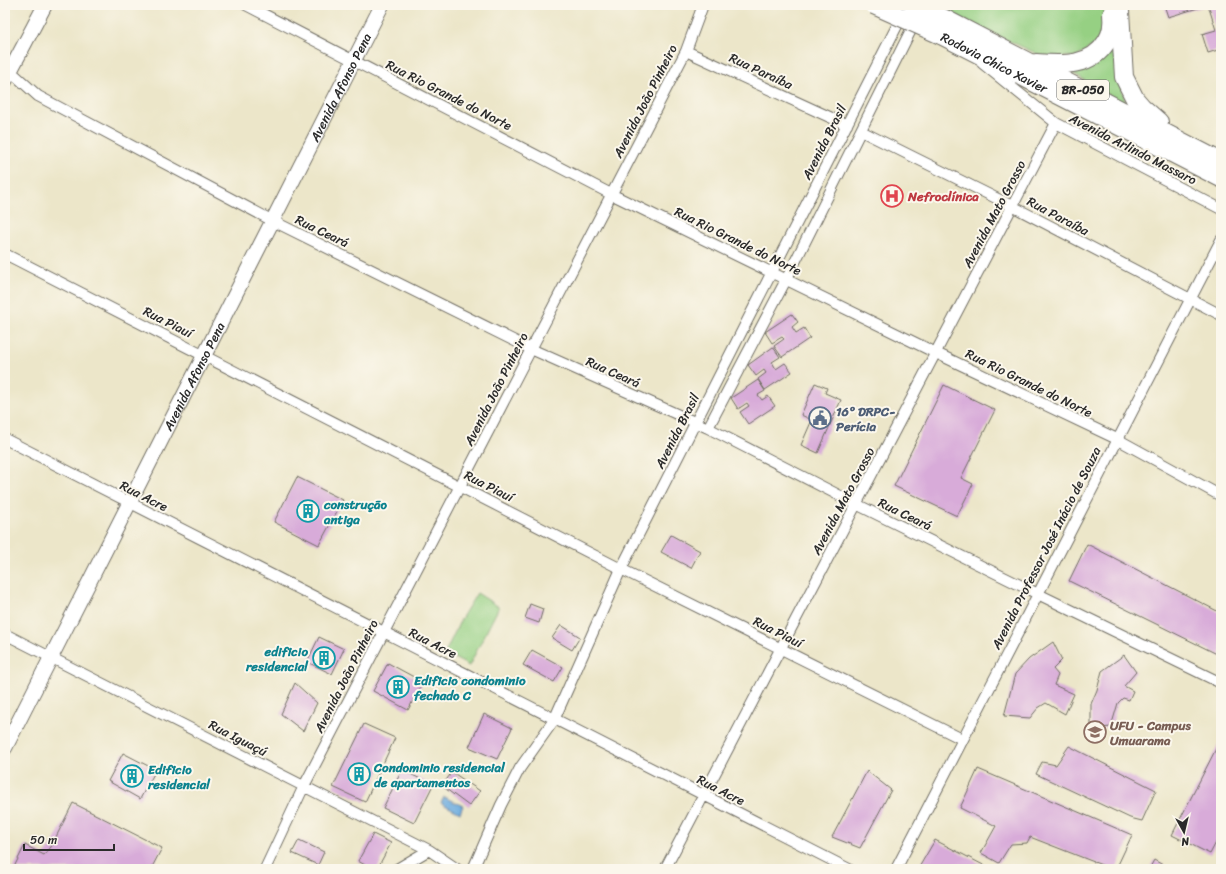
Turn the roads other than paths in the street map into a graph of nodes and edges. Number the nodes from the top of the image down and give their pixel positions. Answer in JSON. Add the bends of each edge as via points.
{"nodes":[{"id":1,"x":44,"y":5,"type":"edge"},
{"id":2,"x":246,"y":5,"type":"edge"},
{"id":3,"x":382,"y":5,"type":"edge"},
{"id":4,"x":703,"y":5,"type":"edge"},
{"id":5,"x":874,"y":5,"type":"edge"},
{"id":6,"x":908,"y":5,"type":"edge"},
{"id":7,"x":913,"y":5,"type":"edge"},
{"id":8,"x":924,"y":5,"type":"edge"},
{"id":9,"x":1111,"y":5,"type":"edge"},
{"id":10,"x":1118,"y":5,"type":"edge"},
{"id":11,"x":943,"y":27,"type":"junction"},
{"id":12,"x":962,"y":47,"type":"junction"},
{"id":13,"x":686,"y":51,"type":"junction"},
{"id":14,"x":354,"y":61,"type":"junction"},
{"id":15,"x":1030,"y":63,"type":"junction"},
{"id":16,"x":7,"y":73,"type":"edge"},
{"id":17,"x":1056,"y":123,"type":"junction"},
{"id":18,"x":847,"y":125,"type":"junction"},
{"id":19,"x":861,"y":131,"type":"junction"},
{"id":20,"x":1184,"y":143,"type":"junction"},
{"id":21,"x":1221,"y":162,"type":"edge"},
{"id":22,"x":1221,"y":178,"type":"edge"},
{"id":23,"x":612,"y":194,"type":"junction"},
{"id":24,"x":1012,"y":206,"type":"junction"},
{"id":25,"x":1221,"y":209,"type":"edge"},
{"id":26,"x":272,"y":221,"type":"junction"},
{"id":27,"x":1221,"y":240,"type":"edge"},
{"id":28,"x":5,"y":254,"type":"edge"},
{"id":29,"x":772,"y":272,"type":"junction"},
{"id":30,"x":786,"y":278,"type":"junction"},
{"id":31,"x":1191,"y":299,"type":"junction"},
{"id":32,"x":1221,"y":315,"type":"edge"},
{"id":33,"x":531,"y":349,"type":"junction"},
{"id":34,"x":936,"y":352,"type":"junction"},
{"id":35,"x":204,"y":355,"type":"junction"},
{"id":36,"x":695,"y":423,"type":"junction"},
{"id":37,"x":708,"y":428,"type":"junction"},
{"id":38,"x":5,"y":439,"type":"edge"},
{"id":39,"x":1117,"y":439,"type":"junction"},
{"id":40,"x":460,"y":485,"type":"junction"},
{"id":41,"x":1221,"y":496,"type":"edge"},
{"id":42,"x":129,"y":503,"type":"junction"},
{"id":43,"x":856,"y":504,"type":"junction"},
{"id":44,"x":621,"y":568,"type":"junction"},
{"id":45,"x":1038,"y":594,"type":"junction"},
{"id":46,"x":384,"y":632,"type":"junction"},
{"id":47,"x":5,"y":634,"type":"edge"},
{"id":48,"x":781,"y":648,"type":"junction"},
{"id":49,"x":51,"y":657,"type":"junction"},
{"id":50,"x":1221,"y":683,"type":"edge"},
{"id":51,"x":554,"y":720,"type":"junction"},
{"id":52,"x":962,"y":739,"type":"junction"},
{"id":53,"x":5,"y":748,"type":"edge"},
{"id":54,"x":304,"y":786,"type":"junction"},
{"id":55,"x":704,"y":796,"type":"junction"},
{"id":56,"x":429,"y":850,"type":"junction"},
{"id":57,"x":265,"y":869,"type":"edge"},
{"id":58,"x":397,"y":869,"type":"edge"},
{"id":59,"x":457,"y":869,"type":"edge"},
{"id":60,"x":473,"y":869,"type":"edge"},
{"id":61,"x":665,"y":869,"type":"edge"},
{"id":62,"x":848,"y":869,"type":"edge"},
{"id":63,"x":896,"y":869,"type":"edge"}],
"edges":[{"from":1,"to":16,"type":"street"},
{"from":2,"to":14,"type":"street","name":"Rua Rio Grande do Norte"},
{"from":3,"to":14,"type":"street","name":"Avenida Afonso Pena"},
{"from":4,"to":13,"type":"street","name":"Avenida João Pinheiro"},
{"from":5,"to":11,"type":"highway","name":"Rodovia Chico Xavier","number":"BR-050","bridge":true},
{"from":6,"to":18,"type":"street","name":"Avenida Brasil"},
{"from":7,"to":11,"type":"highway","name":"Rodovia Chico Xavier","number":"BR-050","bridge":true},
{"from":8,"to":19,"type":"street","name":"Avenida Brasil"},
{"from":9,"to":15,"type":"highway","via":[[1110,35],[1103,49],[1090,58],[1073,63]]},
{"from":10,"to":20,"type":"highway","via":[[1122,72],[1125,82],[1142,107]]},
{"from":11,"to":12,"type":"highway","name":"Rodovia Chico Xavier","number":"BR-050"},
{"from":11,"to":15,"type":"highway","name":"Rodovia Chico Xavier","number":"BR-050"},
{"from":12,"to":17,"type":"street","name":"Avenida Arlindo Massaro"},
{"from":12,"to":22,"type":"highway","name":"Rodovia Chico Xavier","number":"BR-050"},
{"from":13,"to":18,"type":"street","name":"Rua Paraíba"},
{"from":13,"to":23,"type":"street","name":"Avenida João Pinheiro"},
{"from":14,"to":23,"type":"street","name":"Rua Rio Grande do Norte"},
{"from":14,"to":26,"type":"street","name":"Avenida Afonso Pena"},
{"from":15,"to":20,"type":"highway","name":"Rodovia Chico Xavier","number":"BR-050"},
{"from":16,"to":26,"type":"street","name":"Rua Ceará","via":[[38,96]]},
{"from":17,"to":24,"type":"street","name":"Avenida Mato Grosso"},
{"from":17,"to":25,"type":"street","name":"Avenida Arlindo Massaro"},
{"from":18,"to":29,"type":"street","name":"Avenida Brasil"},
{"from":19,"to":24,"type":"street","name":"Rua Paraíba"},
{"from":19,"to":30,"type":"street","name":"Avenida Brasil"},
{"from":20,"to":21,"type":"highway","name":"Rodovia Chico Xavier","number":"BR-050"},
{"from":23,"to":29,"type":"street","name":"Rua Rio Grande do Norte"},
{"from":23,"to":33,"type":"street","name":"Avenida João Pinheiro"},
{"from":24,"to":31,"type":"street","name":"Rua Paraíba"},
{"from":24,"to":34,"type":"street","name":"Avenida Mato Grosso"},
{"from":26,"to":33,"type":"street","name":"Rua Ceará"},
{"from":26,"to":35,"type":"street","name":"Avenida Afonso Pena"},
{"from":27,"to":31,"type":"street","name":"Avenida Professor José Inácio de Souza"},
{"from":28,"to":35,"type":"street","name":"Rua Piauí"},
{"from":29,"to":30,"type":"street","name":"Rua Rio Grande do Norte"},
{"from":29,"to":36,"type":"street","name":"Avenida Brasil"},
{"from":30,"to":34,"type":"street","name":"Rua Rio Grande do Norte"},
{"from":30,"to":37,"type":"street","name":"Avenida Brasil"},
{"from":31,"to":32,"type":"street","name":"Rua Paraíba"},
{"from":31,"to":39,"type":"street","name":"Avenida Professor José Inácio de Souza"},
{"from":33,"to":36,"type":"street","name":"Rua Ceará"},
{"from":33,"to":40,"type":"street","name":"Avenida João Pinheiro"},
{"from":34,"to":39,"type":"street","name":"Rua Rio Grande do Norte"},
{"from":34,"to":43,"type":"street","name":"Avenida Mato Grosso"},
{"from":35,"to":40,"type":"street","name":"Rua Piauí"},
{"from":35,"to":42,"type":"street","name":"Avenida Afonso Pena"},
{"from":36,"to":37,"type":"street","name":"Rua Ceará"},
{"from":36,"to":44,"type":"street","name":"Avenida Brasil"},
{"from":37,"to":43,"type":"street","name":"Rua Ceará"},
{"from":38,"to":42,"type":"street","name":"Rua Acre"},
{"from":39,"to":41,"type":"street","name":"Rua Rio Grande do Norte"},
{"from":39,"to":45,"type":"street","name":"Avenida Professor José Inácio de Souza"},
{"from":40,"to":44,"type":"street","name":"Rua Piauí"},
{"from":40,"to":46,"type":"street","name":"Avenida João Pinheiro"},
{"from":42,"to":46,"type":"street","name":"Rua Acre"},
{"from":42,"to":49,"type":"street","name":"Avenida Afonso Pena"},
{"from":43,"to":45,"type":"street","name":"Rua Ceará"},
{"from":43,"to":48,"type":"street","name":"Avenida Mato Grosso"},
{"from":44,"to":48,"type":"street","name":"Rua Piauí"},
{"from":44,"to":51,"type":"street","name":"Avenida Brasil"},
{"from":45,"to":50,"type":"street","name":"Rua Ceará"},
{"from":45,"to":52,"type":"street","name":"Avenida Professor José Inácio de Souza"},
{"from":46,"to":51,"type":"street","name":"Rua Acre"},
{"from":46,"to":54,"type":"street","name":"Avenida João Pinheiro"},
{"from":47,"to":49,"type":"street","name":"Rua Iguaçú"},
{"from":48,"to":52,"type":"street","name":"Rua Piauí"},
{"from":48,"to":55,"type":"street","name":"Avenida Mato Grosso"},
{"from":49,"to":53,"type":"street","name":"Avenida Afonso Pena"},
{"from":49,"to":54,"type":"street","name":"Rua Iguaçú"},
{"from":51,"to":55,"type":"street","name":"Rua Acre"},
{"from":51,"to":60,"type":"street","name":"Avenida Brasil","via":[[520,768]]},
{"from":52,"to":63,"type":"street","name":"Avenida Professor José Inácio de Souza"},
{"from":54,"to":56,"type":"street","name":"Rua Iguaçú"},
{"from":54,"to":57,"type":"street","name":"Avenida João Pinheiro"},
{"from":55,"to":61,"type":"street","name":"Avenida Mato Grosso"},
{"from":55,"to":62,"type":"street","name":"Rua Acre"},
{"from":56,"to":58,"type":"street"},
{"from":56,"to":59,"type":"street","name":"Rua Iguaçú"}]}
